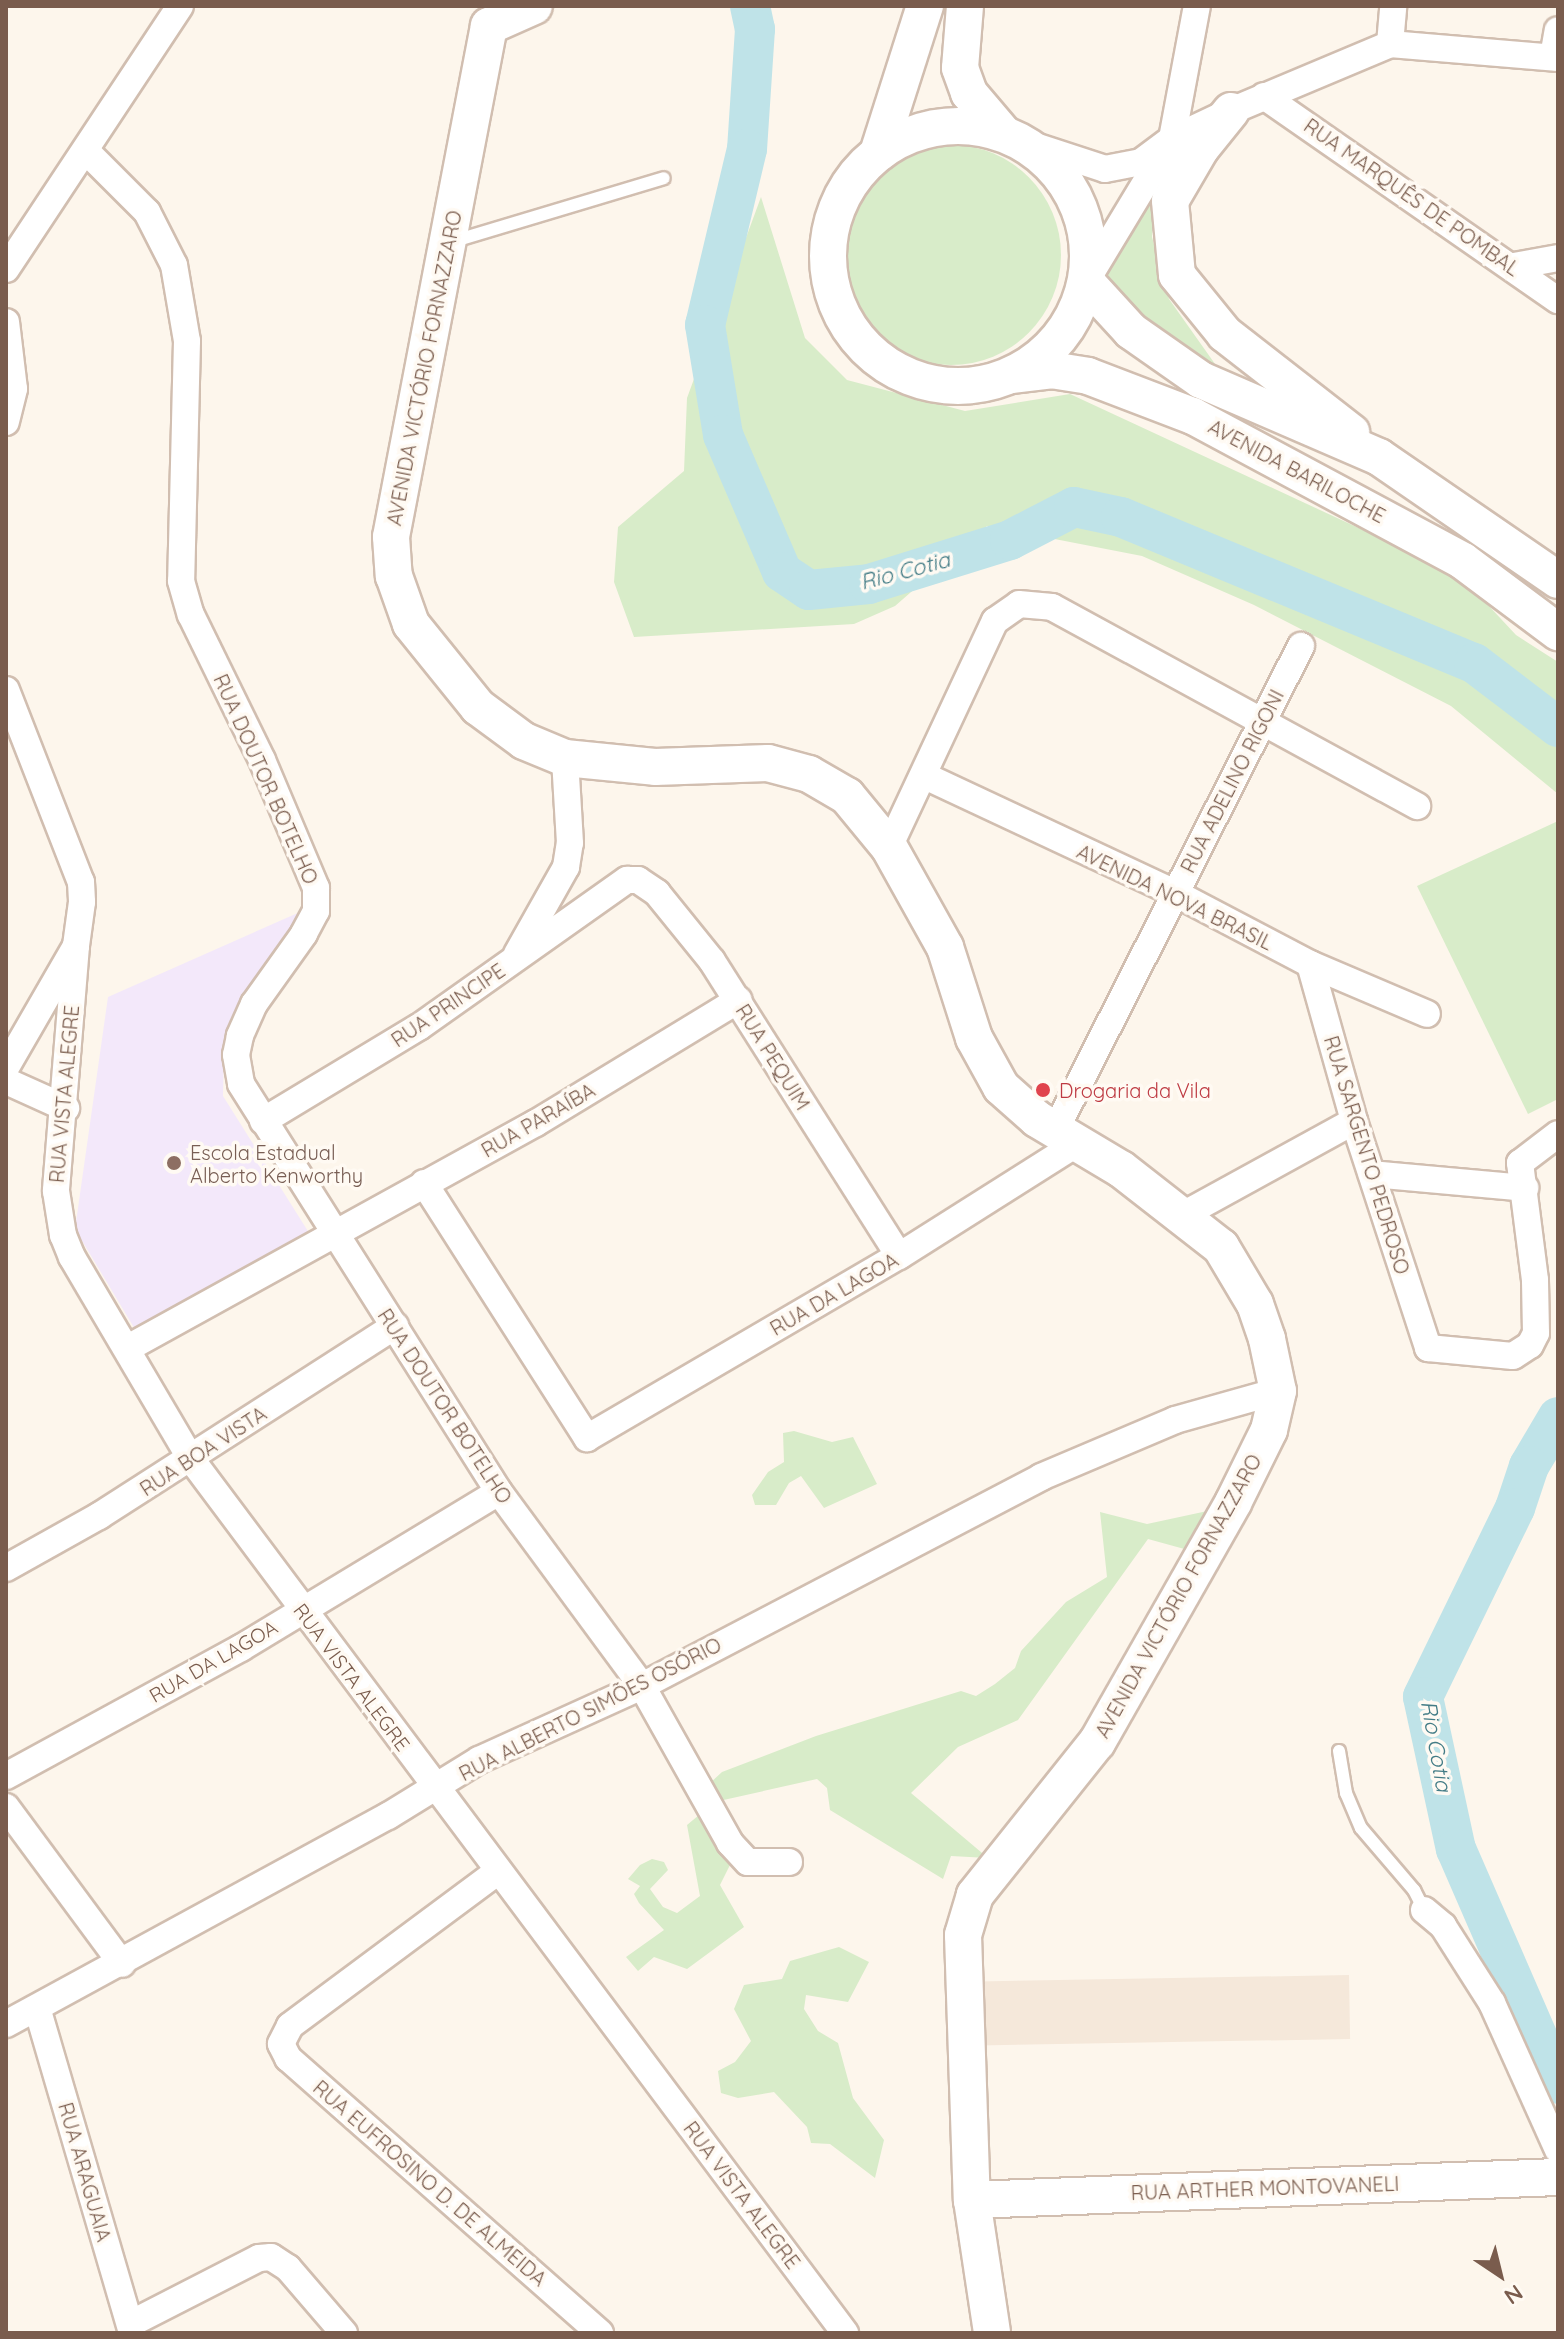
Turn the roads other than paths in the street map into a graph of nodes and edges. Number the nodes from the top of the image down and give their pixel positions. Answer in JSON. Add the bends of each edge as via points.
{"nodes":[{"id":1,"x":180,"y":6,"type":"edge"},
{"id":2,"x":534,"y":6,"type":"edge"},
{"id":3,"x":925,"y":6,"type":"edge"},
{"id":4,"x":965,"y":6,"type":"edge"},
{"id":5,"x":1197,"y":6,"type":"edge"},
{"id":6,"x":1393,"y":6,"type":"edge"},
{"id":7,"x":485,"y":16,"type":"edge"},
{"id":8,"x":1558,"y":30,"type":"edge"},
{"id":9,"x":1390,"y":44,"type":"junction"},
{"id":10,"x":1555,"y":58,"type":"edge"},
{"id":11,"x":1264,"y":96,"type":"junction"},
{"id":12,"x":1231,"y":111,"type":"junction"},
{"id":13,"x":1014,"y":138,"type":"junction"},
{"id":14,"x":1172,"y":139,"type":"junction"},
{"id":15,"x":87,"y":152,"type":"junction"},
{"id":16,"x":878,"y":153,"type":"junction"},
{"id":17,"x":664,"y":178,"type":"dead end"},
{"id":18,"x":448,"y":243,"type":"junction"},
{"id":19,"x":1558,"y":258,"type":"edge"},
{"id":20,"x":1514,"y":266,"type":"junction"},
{"id":21,"x":6,"y":269,"type":"edge"},
{"id":22,"x":1088,"y":281,"type":"junction"},
{"id":23,"x":1558,"y":300,"type":"edge"},
{"id":24,"x":6,"y":322,"type":"edge"},
{"id":25,"x":1011,"y":375,"type":"junction"},
{"id":26,"x":6,"y":422,"type":"edge"},
{"id":27,"x":1379,"y":457,"type":"junction"},
{"id":28,"x":1558,"y":580,"type":"edge"},
{"id":29,"x":1558,"y":632,"type":"edge"},
{"id":30,"x":1301,"y":646,"type":"dead end"},
{"id":31,"x":6,"y":690,"type":"edge"},
{"id":32,"x":1262,"y":720,"type":"junction"},
{"id":33,"x":565,"y":758,"type":"junction"},
{"id":34,"x":925,"y":776,"type":"junction"},
{"id":35,"x":1417,"y":806,"type":"dead end"},
{"id":36,"x":889,"y":847,"type":"junction"},
{"id":37,"x":627,"y":880,"type":"joint"},
{"id":38,"x":1175,"y":893,"type":"junction"},
{"id":39,"x":76,"y":946,"type":"junction"},
{"id":40,"x":514,"y":960,"type":"junction"},
{"id":41,"x":1310,"y":964,"type":"junction"},
{"id":42,"x":738,"y":1000,"type":"junction"},
{"id":43,"x":1427,"y":1014,"type":"dead end"},
{"id":44,"x":6,"y":1067,"type":"edge"},
{"id":45,"x":6,"y":1081,"type":"edge"},
{"id":46,"x":66,"y":1108,"type":"junction"},
{"id":47,"x":263,"y":1121,"type":"junction"},
{"id":48,"x":1354,"y":1121,"type":"junction"},
{"id":49,"x":1558,"y":1134,"type":"edge"},
{"id":50,"x":1067,"y":1137,"type":"junction"},
{"id":51,"x":1372,"y":1174,"type":"junction"},
{"id":52,"x":424,"y":1183,"type":"junction"},
{"id":53,"x":1525,"y":1188,"type":"junction"},
{"id":54,"x":1183,"y":1215,"type":"junction"},
{"id":55,"x":334,"y":1232,"type":"junction"},
{"id":56,"x":899,"y":1256,"type":"junction"},
{"id":57,"x":395,"y":1326,"type":"junction"},
{"id":58,"x":128,"y":1348,"type":"junction"},
{"id":59,"x":1278,"y":1391,"type":"junction"},
{"id":60,"x":191,"y":1459,"type":"junction"},
{"id":61,"x":499,"y":1492,"type":"junction"},
{"id":62,"x":6,"y":1568,"type":"edge"},
{"id":63,"x":300,"y":1609,"type":"junction"},
{"id":64,"x":642,"y":1686,"type":"junction"},
{"id":65,"x":1339,"y":1751,"type":"dead end"},
{"id":66,"x":6,"y":1776,"type":"edge"},
{"id":67,"x":435,"y":1787,"type":"junction"},
{"id":68,"x":6,"y":1807,"type":"edge"},
{"id":69,"x":789,"y":1862,"type":"dead end"},
{"id":70,"x":497,"y":1872,"type":"junction"},
{"id":71,"x":1424,"y":1910,"type":"joint"},
{"id":72,"x":122,"y":1964,"type":"junction"},
{"id":73,"x":38,"y":2011,"type":"junction"},
{"id":74,"x":6,"y":2024,"type":"edge"},
{"id":75,"x":1558,"y":2150,"type":"edge"},
{"id":76,"x":1558,"y":2177,"type":"edge"},
{"id":77,"x":972,"y":2200,"type":"junction"},
{"id":78,"x":131,"y":2328,"type":"edge"},
{"id":79,"x":344,"y":2333,"type":"edge"},
{"id":80,"x":600,"y":2333,"type":"edge"},
{"id":81,"x":845,"y":2333,"type":"edge"},
{"id":82,"x":992,"y":2333,"type":"edge"}],
"edges":[{"from":1,"to":15,"type":"street"},
{"from":2,"to":7,"type":"street"},
{"from":3,"to":16,"type":"street"},
{"from":4,"to":13,"type":"street","via":[[960,68],[969,93]]},
{"from":5,"to":14,"type":"street"},
{"from":6,"to":9,"type":"street"},
{"from":7,"to":18,"type":"street","name":"AVENIDA VICTÓRIO FORNAZZARO"},
{"from":8,"to":10,"type":"street"},
{"from":9,"to":10,"type":"street"},
{"from":9,"to":11,"type":"street"},
{"from":11,"to":12,"type":"street"},
{"from":11,"to":20,"type":"street","name":"RUA MARQUÊS DE POMBAL"},
{"from":12,"to":14,"type":"street"},
{"from":12,"to":27,"type":"street","via":[[1201,148],[1170,201],[1177,275],[1225,334]]},
{"from":13,"to":14,"type":"street","via":[[1105,169],[1141,162]]},
{"from":13,"to":16,"type":"street","via":[[970,125],[937,127]]},
{"from":13,"to":22,"type":"street","via":[[1055,167],[1073,191],[1084,219]]},
{"from":14,"to":22,"type":"street"},
{"from":15,"to":21,"type":"street"},
{"from":15,"to":47,"type":"street","name":"RUA DOUTOR BOTELHO","via":[[147,212],[174,265],[187,341],[181,581],[191,615],[262,760],[316,888],[316,911],[254,1004],[240,1036],[236,1055],[241,1084]]},
{"from":16,"to":25,"type":"street","via":[[847,189],[830,232],[828,264],[846,323],[877,358],[918,381],[949,386]]},
{"from":17,"to":18,"type":"lane"},
{"from":18,"to":33,"type":"street","name":"AVENIDA VICTÓRIO FORNAZZARO","via":[[391,537],[394,576],[411,624],[478,707],[524,741]]},
{"from":19,"to":20,"type":"street"},
{"from":20,"to":23,"type":"street","name":"RUA MARQUÊS DE POMBAL"},
{"from":22,"to":25,"type":"street","via":[[1073,319],[1046,352]]},
{"from":22,"to":27,"type":"street","name":"AVENIDA BARILOCHE","via":[[1131,331],[1201,380]]},
{"from":24,"to":26,"type":"street","via":[[14,389]]},
{"from":25,"to":29,"type":"street","name":"AVENIDA BARILOCHE","via":[[1051,370],[1088,376],[1193,416],[1463,561]]},
{"from":27,"to":28,"type":"street","name":"AVENIDA BARILOCHE"},
{"from":30,"to":32,"type":"street","name":"RUA ADELINO RIGONI"},
{"from":31,"to":39,"type":"street","name":"RUA VISTA ALEGRE","via":[[81,882]]},
{"from":32,"to":34,"type":"street","via":[[1052,607],[1019,604],[995,621]]},
{"from":32,"to":35,"type":"street"},
{"from":32,"to":38,"type":"street","name":"RUA ADELINO RIGONI"},
{"from":33,"to":36,"type":"street","name":"AVENIDA VICTÓRIO FORNAZZARO","via":[[655,767],[768,763],[809,774],[847,796]]},
{"from":33,"to":40,"type":"street","via":[[570,843],[566,867]]},
{"from":34,"to":36,"type":"street"},
{"from":34,"to":38,"type":"street","name":"AVENIDA NOVA BRASIL"},
{"from":36,"to":50,"type":"street","name":"AVENIDA VICTÓRIO FORNAZZARO","via":[[945,947],[986,1061],[1001,1087]]},
{"from":37,"to":40,"type":"street","name":"RUA PRINCIPE"},
{"from":37,"to":42,"type":"street","name":"RUA PEQUIM","via":[[638,880],[657,893]]},
{"from":38,"to":41,"type":"street","name":"AVENIDA NOVA BRASIL"},
{"from":38,"to":50,"type":"street","name":"RUA ADELINO RIGONI"},
{"from":39,"to":44,"type":"street"},
{"from":39,"to":46,"type":"street","name":"RUA VISTA ALEGRE"},
{"from":40,"to":47,"type":"street","name":"RUA PRINCIPE","via":[[419,1027]]},
{"from":41,"to":43,"type":"street","name":"AVENIDA NOVA BRASIL"},
{"from":41,"to":48,"type":"street","name":"RUA SARGENTO PEDROSO"},
{"from":42,"to":52,"type":"street","name":"RUA PARAÍBA","via":[[536,1123]]},
{"from":42,"to":56,"type":"street","name":"RUA PEQUIM"},
{"from":45,"to":46,"type":"street"},
{"from":46,"to":58,"type":"street","name":"RUA VISTA ALEGRE","via":[[56,1191],[63,1235]]},
{"from":47,"to":55,"type":"street","name":"RUA DOUTOR BOTELHO"},
{"from":48,"to":51,"type":"street","name":"RUA SARGENTO PEDROSO"},
{"from":48,"to":54,"type":"street"},
{"from":49,"to":53,"type":"street","via":[[1520,1163]]},
{"from":50,"to":54,"type":"street","name":"AVENIDA VICTÓRIO FORNAZZARO"},
{"from":50,"to":56,"type":"street","name":"RUA DA LAGOA"},
{"from":51,"to":53,"type":"street"},
{"from":51,"to":53,"type":"street","name":"RUA SARGENTO PEDROSO","via":[[1425,1345],[1513,1356],[1530,1345],[1537,1316]]},
{"from":52,"to":55,"type":"street","name":"RUA PARAÍBA"},
{"from":52,"to":56,"type":"street","name":"RUA DA LAGOA","via":[[587,1438]]},
{"from":54,"to":59,"type":"street","name":"AVENIDA VICTÓRIO FORNAZZARO","via":[[1221,1247],[1239,1273],[1267,1339]]},
{"from":55,"to":57,"type":"street","name":"RUA DOUTOR BOTELHO"},
{"from":55,"to":58,"type":"street","name":"RUA PARAÍBA"},
{"from":57,"to":60,"type":"street","name":"RUA BOA VISTA"},
{"from":57,"to":61,"type":"street","name":"RUA DOUTOR BOTELHO"},
{"from":58,"to":60,"type":"street","name":"RUA VISTA ALEGRE"},
{"from":59,"to":64,"type":"street","name":"RUA ALBERTO SIMÕES OSÓRIO","via":[[1175,1420],[1066,1465]]},
{"from":59,"to":77,"type":"street","name":"AVENIDA VICTÓRIO FORNAZZARO","via":[[1269,1430],[1233,1503],[1097,1742],[975,1895],[963,1935],[961,1966]]},
{"from":60,"to":62,"type":"street","name":"RUA BOA VISTA"},
{"from":60,"to":63,"type":"street","name":"RUA VISTA ALEGRE"},
{"from":61,"to":63,"type":"street","name":"RUA DA LAGOA"},
{"from":61,"to":64,"type":"street","name":"RUA DOUTOR BOTELHO"},
{"from":63,"to":66,"type":"street","name":"RUA DA LAGOA","via":[[241,1648]]},
{"from":63,"to":67,"type":"street","name":"RUA VISTA ALEGRE"},
{"from":64,"to":67,"type":"street","name":"RUA ALBERTO SIMÕES OSÓRIO","via":[[530,1734]]},
{"from":64,"to":69,"type":"street","name":"RUA DOUTOR BOTELHO","via":[[739,1855],[748,1862]]},
{"from":65,"to":71,"type":"lane","via":[[1346,1793],[1361,1828],[1414,1890]]},
{"from":67,"to":70,"type":"street","name":"RUA VISTA ALEGRE"},
{"from":67,"to":72,"type":"street","name":"RUA ALBERTO SIMÕES OSÓRIO"},
{"from":68,"to":72,"type":"street"},
{"from":70,"to":80,"type":"street","name":"RUA EUFROSINO D. DE ALMEIDA","via":[[290,2026],[281,2044],[288,2058]]},
{"from":70,"to":81,"type":"street","name":"RUA VISTA ALEGRE"},
{"from":71,"to":75,"type":"street","via":[[1443,1926],[1492,2003]]},
{"from":72,"to":73,"type":"street","name":"RUA ALBERTO SIMÕES OSÓRIO"},
{"from":73,"to":74,"type":"street","name":"RUA ALBERTO SIMÕES OSÓRIO"},
{"from":73,"to":78,"type":"street","name":"RUA ARAGUAIA"},
{"from":76,"to":77,"type":"street","name":"RUA ARTHER MONTOVANELI"},
{"from":77,"to":82,"type":"street","name":"AVENIDA VICTÓRIO FORNAZZARO"},
{"from":78,"to":79,"type":"street","via":[[259,2258],[271,2257],[288,2268]]}]}
